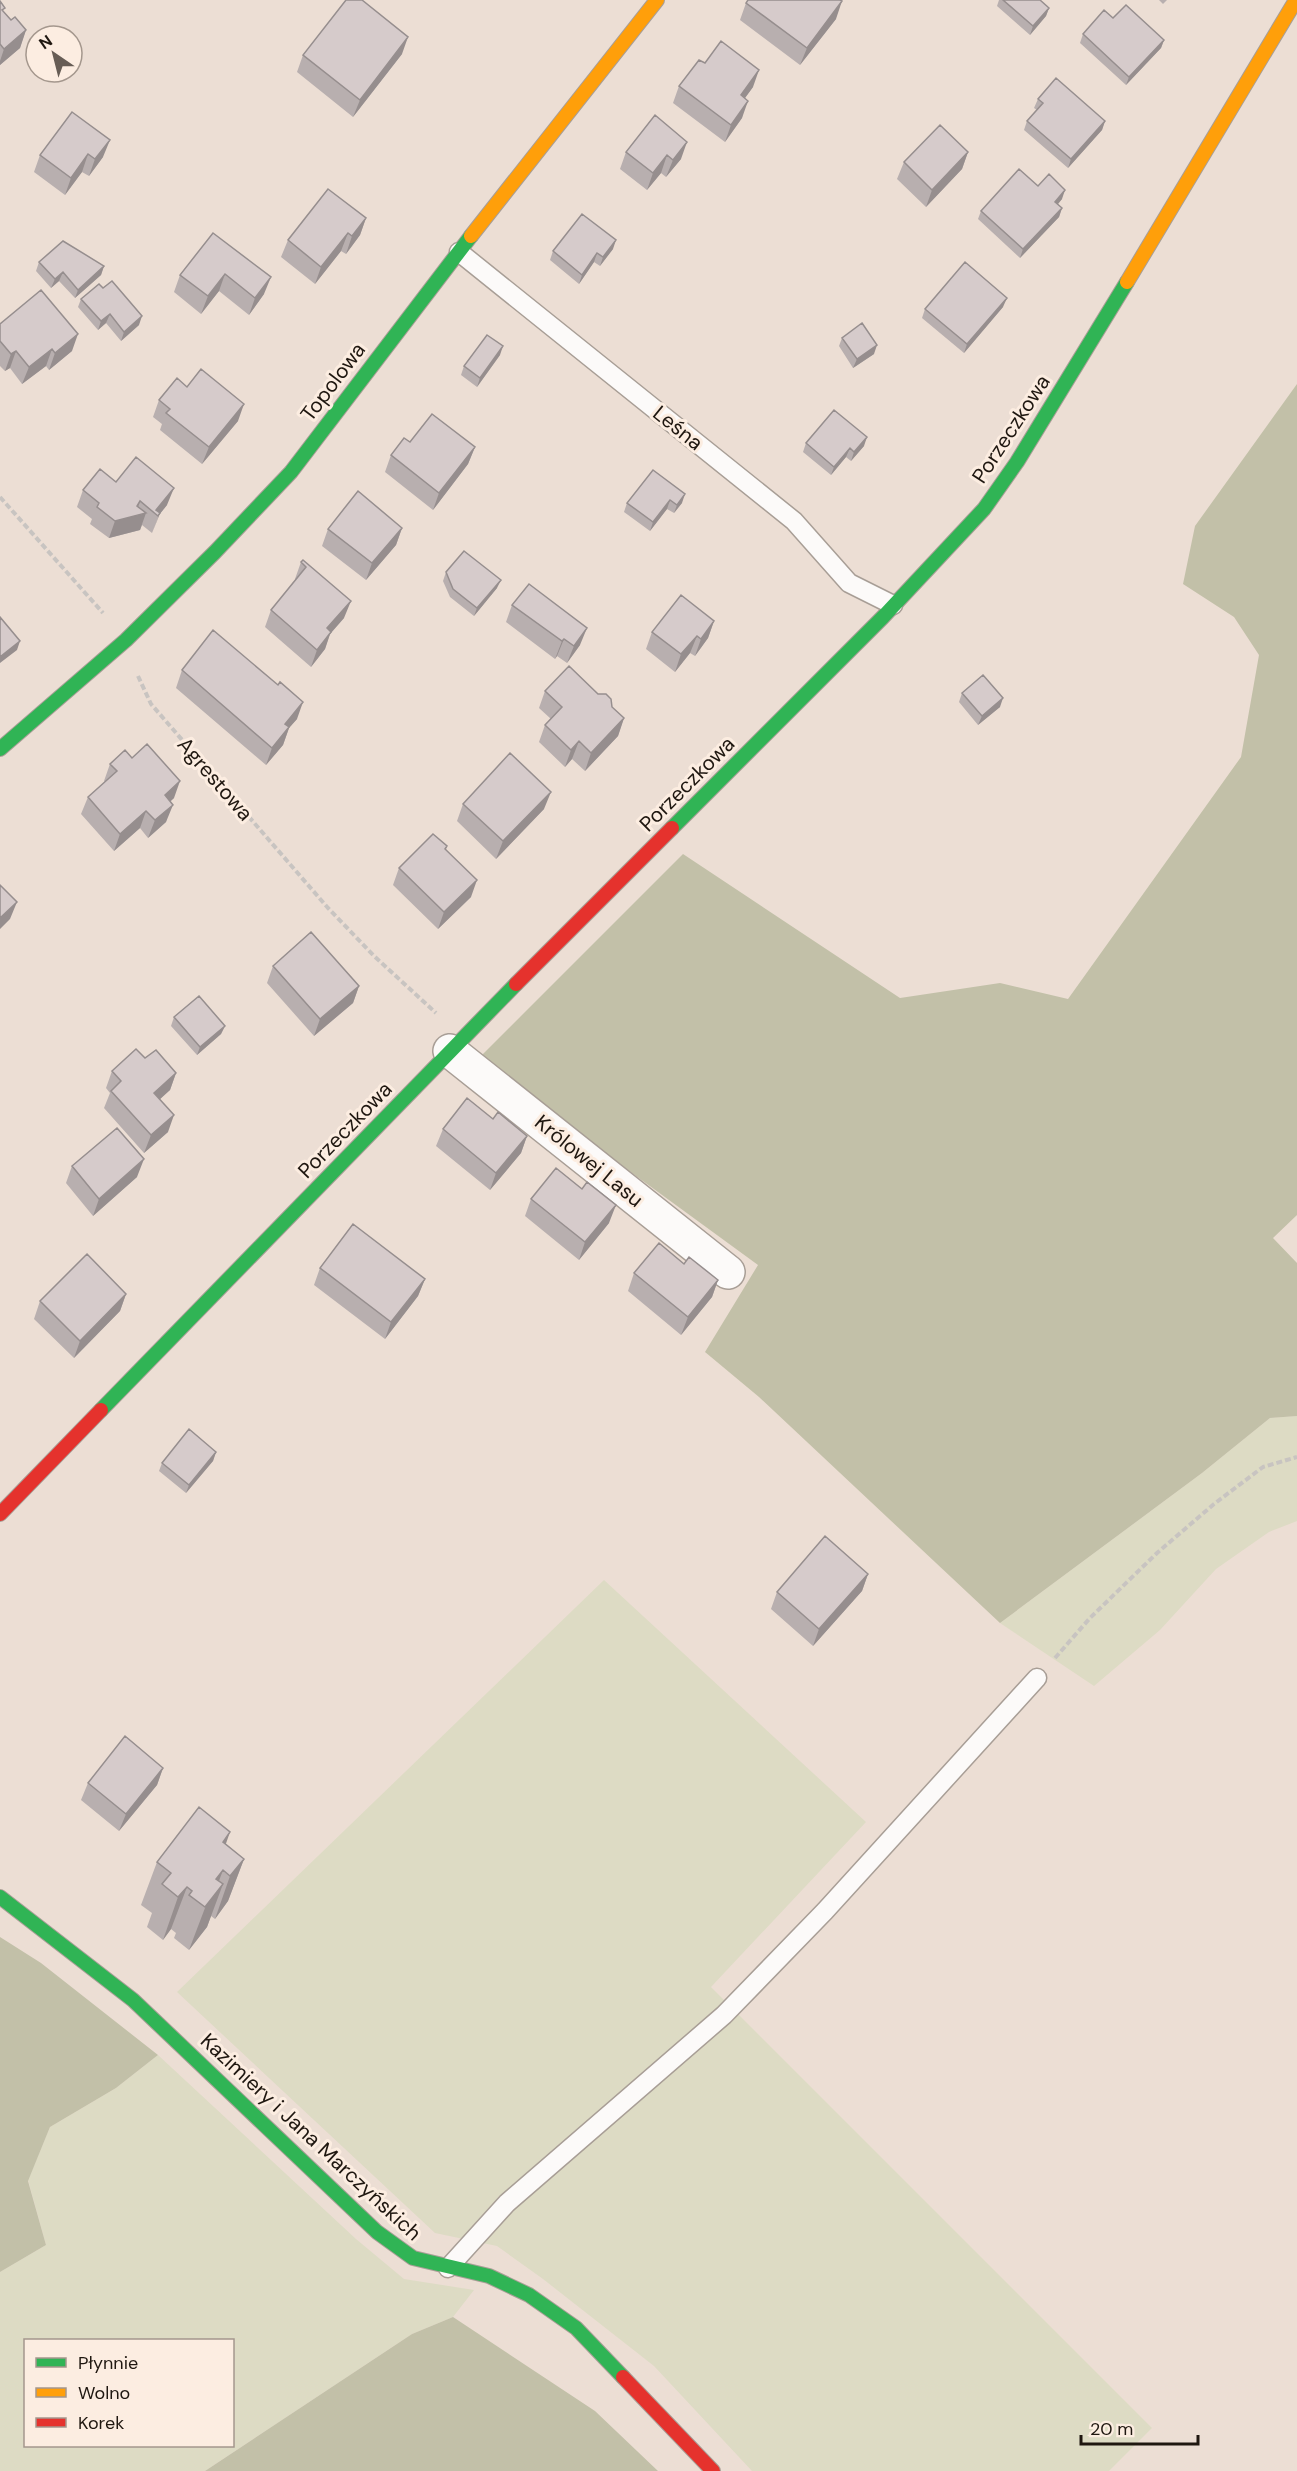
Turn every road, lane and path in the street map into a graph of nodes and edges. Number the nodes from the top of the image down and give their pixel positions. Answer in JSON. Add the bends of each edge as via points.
{"nodes":[{"id":1,"x":657,"y":0,"type":"edge"},
{"id":2,"x":1296,"y":0,"type":"edge"},
{"id":3,"x":459,"y":252,"type":"junction"},
{"id":4,"x":0,"y":496,"type":"edge"},
{"id":5,"x":893,"y":604,"type":"junction"},
{"id":6,"x":126,"y":640,"type":"junction"},
{"id":7,"x":0,"y":748,"type":"edge"},
{"id":8,"x":457,"y":1044,"type":"junction"},
{"id":9,"x":728,"y":1272,"type":"dead end"},
{"id":10,"x":1297,"y":1457,"type":"edge"},
{"id":11,"x":0,"y":1514,"type":"edge"},
{"id":12,"x":1037,"y":1678,"type":"joint"},
{"id":13,"x":0,"y":1897,"type":"edge"},
{"id":14,"x":448,"y":2268,"type":"junction"},
{"id":15,"x":713,"y":2471,"type":"edge"}],
"edges":[{"from":1,"to":3,"type":"street","name":"Topolowa"},
{"from":2,"to":5,"type":"street","name":"Porzeczkowa","via":[[1017,462],[984,509]]},
{"from":3,"to":5,"type":"lane","name":"Leśna","via":[[794,521],[849,583]]},
{"from":3,"to":6,"type":"street","name":"Topolowa","via":[[291,472]]},
{"from":4,"to":6,"type":"path","name":"Agrestowa"},
{"from":5,"to":8,"type":"street","name":"Porzeczkowa"},
{"from":6,"to":7,"type":"street","name":"Topolowa"},
{"from":6,"to":8,"type":"path","name":"Agrestowa","via":[[151,704],[328,908]]},
{"from":8,"to":9,"type":"street","name":"Królowej Lasu"},
{"from":8,"to":11,"type":"street","name":"Porzeczkowa"},
{"from":10,"to":12,"type":"path","via":[[1263,1467],[1206,1511],[1090,1618]]},
{"from":12,"to":14,"type":"lane","via":[[825,1911],[724,2015],[507,2203]]},
{"from":13,"to":14,"type":"street","name":"Kazimiery i Jana Marczyńskich","via":[[133,2000],[377,2232],[412,2258]]},
{"from":14,"to":15,"type":"street","name":"Kazimiery i Jana Marczyńskich","via":[[489,2276],[529,2295],[576,2328]]}]}
